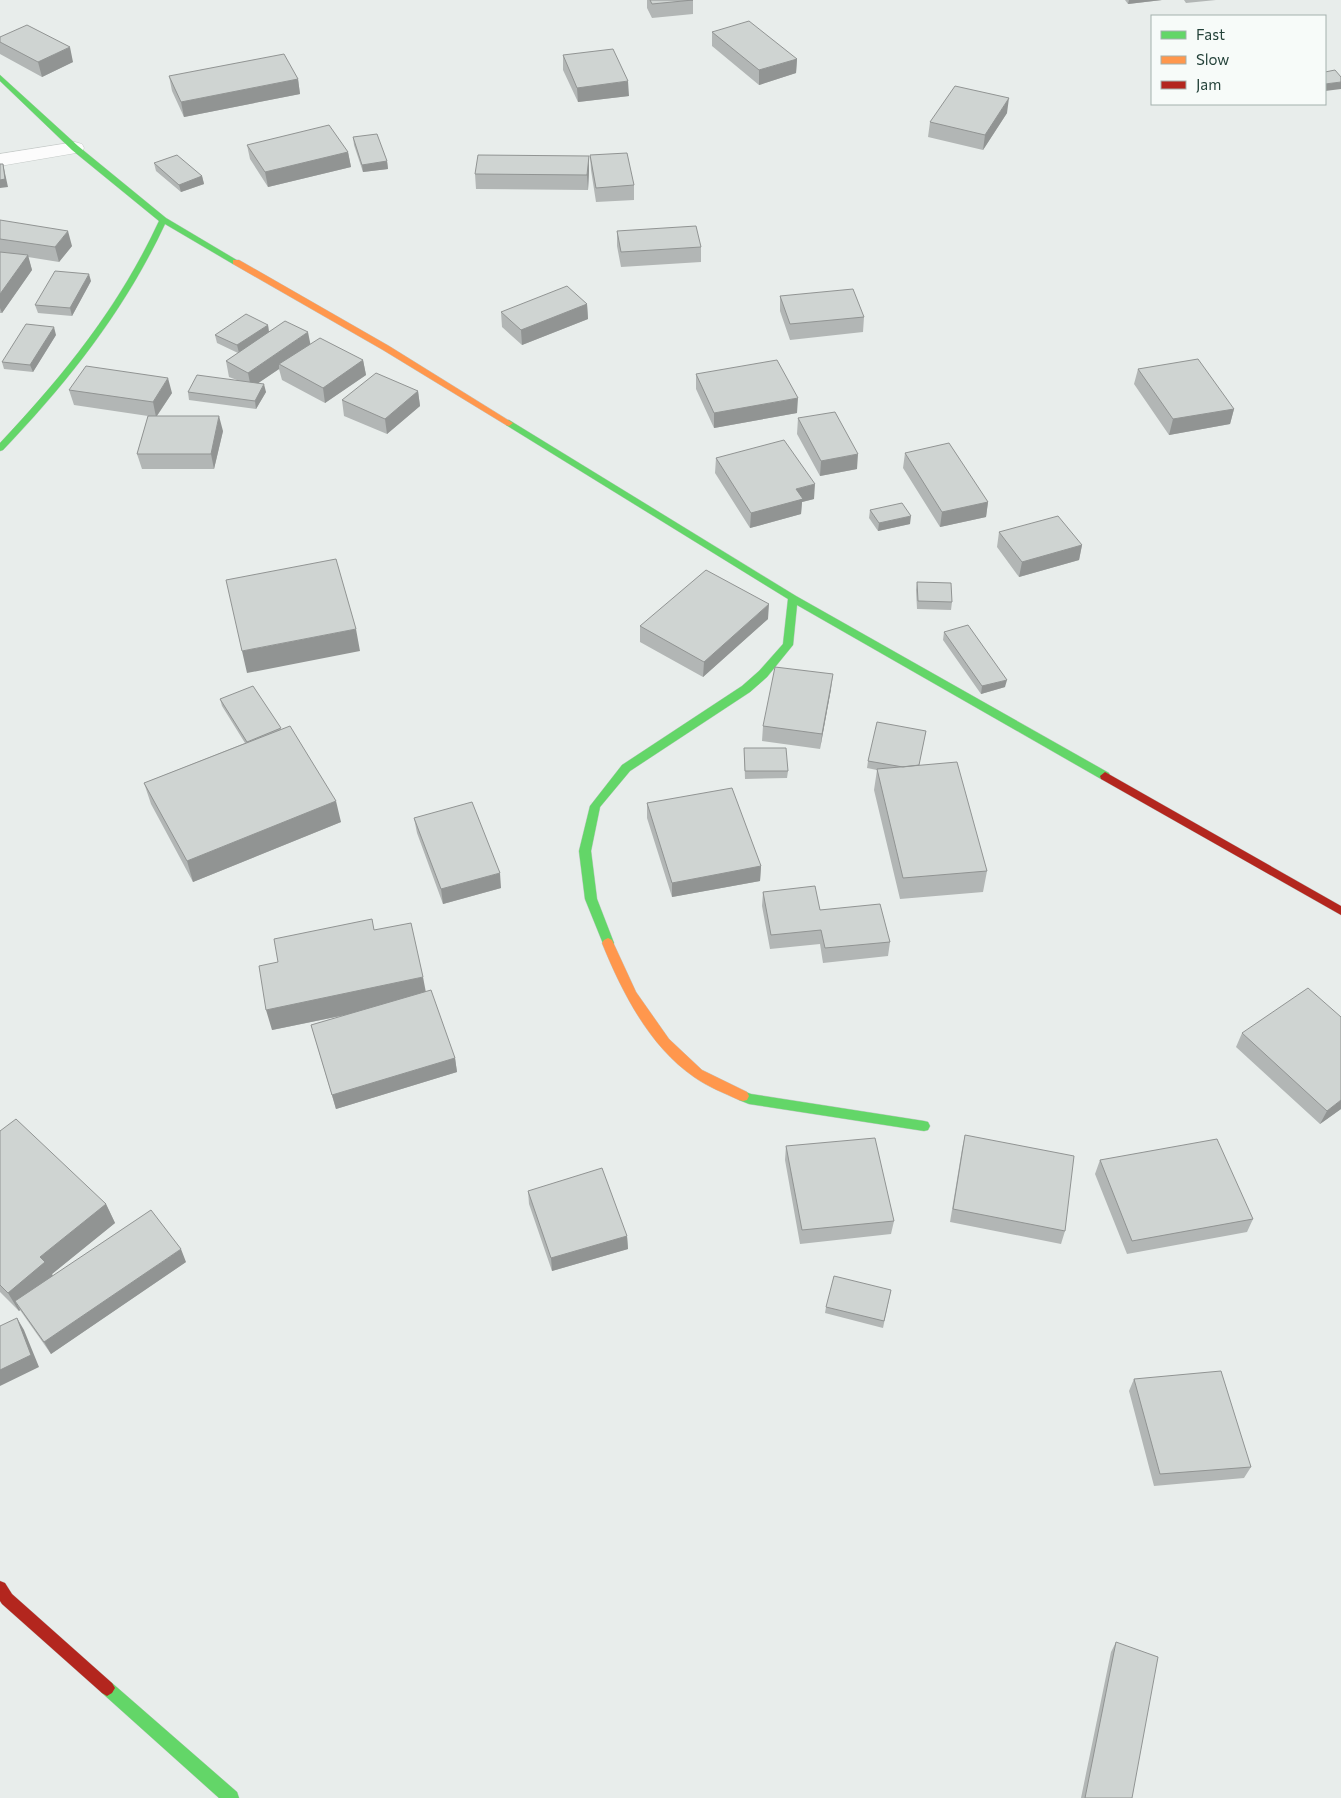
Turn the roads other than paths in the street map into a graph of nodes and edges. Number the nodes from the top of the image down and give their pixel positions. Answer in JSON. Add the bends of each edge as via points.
{"nodes":[{"id":1,"x":0,"y":77,"type":"edge"},
{"id":2,"x":75,"y":148,"type":"junction"},
{"id":3,"x":0,"y":160,"type":"edge"},
{"id":4,"x":163,"y":220,"type":"junction"},
{"id":5,"x":0,"y":448,"type":"edge"},
{"id":6,"x":793,"y":598,"type":"junction"},
{"id":7,"x":1341,"y":911,"type":"edge"},
{"id":8,"x":924,"y":1126,"type":"dead end"},
{"id":9,"x":0,"y":1588,"type":"edge"},
{"id":10,"x":231,"y":1798,"type":"edge"}],
"edges":[{"from":1,"to":2,"type":"main road"},
{"from":2,"to":3,"type":"street"},
{"from":2,"to":4,"type":"main road"},
{"from":4,"to":5,"type":"main road","via":[[153,248],[96,336],[32,417]]},
{"from":4,"to":6,"type":"main road","via":[[386,348]]},
{"from":6,"to":7,"type":"main road"},
{"from":6,"to":8,"type":"main road","via":[[788,645],[763,674],[746,689],[626,768],[594,806],[584,851],[591,899],[616,965],[652,1029],[692,1070],[749,1099]]},
{"from":9,"to":10,"type":"main road","via":[[7,1599]]}]}
